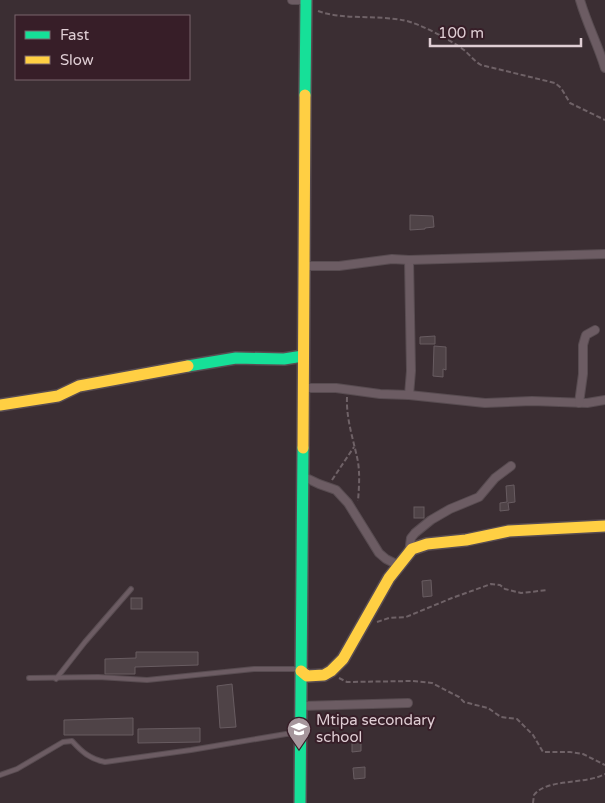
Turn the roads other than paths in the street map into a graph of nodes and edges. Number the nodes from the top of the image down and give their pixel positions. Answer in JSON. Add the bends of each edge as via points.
{"nodes":[{"id":1,"x":292,"y":0,"type":"edge"},
{"id":2,"x":580,"y":0,"type":"edge"},
{"id":3,"x":306,"y":2,"type":"edge"},
{"id":4,"x":605,"y":68,"type":"edge"},
{"id":5,"x":605,"y":254,"type":"edge"},
{"id":6,"x":409,"y":260,"type":"junction"},
{"id":7,"x":304,"y":266,"type":"junction"},
{"id":8,"x":595,"y":330,"type":"dead end"},
{"id":9,"x":303,"y":356,"type":"junction"},
{"id":10,"x":303,"y":388,"type":"junction"},
{"id":11,"x":409,"y":395,"type":"junction"},
{"id":12,"x":605,"y":400,"type":"edge"},
{"id":13,"x":579,"y":404,"type":"junction"},
{"id":14,"x":0,"y":405,"type":"edge"},
{"id":15,"x":511,"y":466,"type":"dead end"},
{"id":16,"x":302,"y":476,"type":"junction"},
{"id":17,"x":605,"y":526,"type":"edge"},
{"id":18,"x":409,"y":552,"type":"junction"},
{"id":19,"x":398,"y":565,"type":"junction"},
{"id":20,"x":131,"y":589,"type":"dead end"},
{"id":21,"x":301,"y":670,"type":"junction"},
{"id":22,"x":29,"y":678,"type":"dead end"},
{"id":23,"x":56,"y":678,"type":"junction"},
{"id":24,"x":408,"y":703,"type":"dead end"},
{"id":25,"x":301,"y":706,"type":"junction"},
{"id":26,"x":301,"y":731,"type":"junction"},
{"id":27,"x":0,"y":775,"type":"edge"},
{"id":28,"x":300,"y":803,"type":"edge"}],
"edges":[{"from":1,"to":3,"type":"street"},
{"from":2,"to":4,"type":"street"},
{"from":3,"to":7,"type":"main road"},
{"from":5,"to":6,"type":"street"},
{"from":6,"to":7,"type":"street"},
{"from":6,"to":11,"type":"street"},
{"from":7,"to":9,"type":"main road"},
{"from":8,"to":13,"type":"street","via":[[584,338]]},
{"from":9,"to":10,"type":"main road"},
{"from":9,"to":14,"type":"main road","via":[[290,360],[241,356],[79,386],[58,396]]},
{"from":10,"to":11,"type":"street"},
{"from":10,"to":16,"type":"main road"},
{"from":11,"to":13,"type":"street","via":[[486,403],[532,400]]},
{"from":12,"to":13,"type":"street"},
{"from":15,"to":18,"type":"street","via":[[479,497],[430,520],[411,538]]},
{"from":16,"to":19,"type":"street","via":[[336,490],[348,502],[380,553]]},
{"from":16,"to":21,"type":"main road"},
{"from":17,"to":18,"type":"main road","via":[[509,531],[427,544]]},
{"from":18,"to":19,"type":"main road"},
{"from":19,"to":21,"type":"main road","via":[[343,659],[324,675],[307,676]]},
{"from":20,"to":23,"type":"lane"},
{"from":21,"to":23,"type":"lane","via":[[254,669],[146,680]]},
{"from":21,"to":25,"type":"main road"},
{"from":22,"to":23,"type":"lane"},
{"from":24,"to":25,"type":"street"},
{"from":25,"to":26,"type":"main road"},
{"from":26,"to":27,"type":"lane","via":[[105,762],[94,760],[69,740],[17,770]]},
{"from":26,"to":28,"type":"main road"}]}
